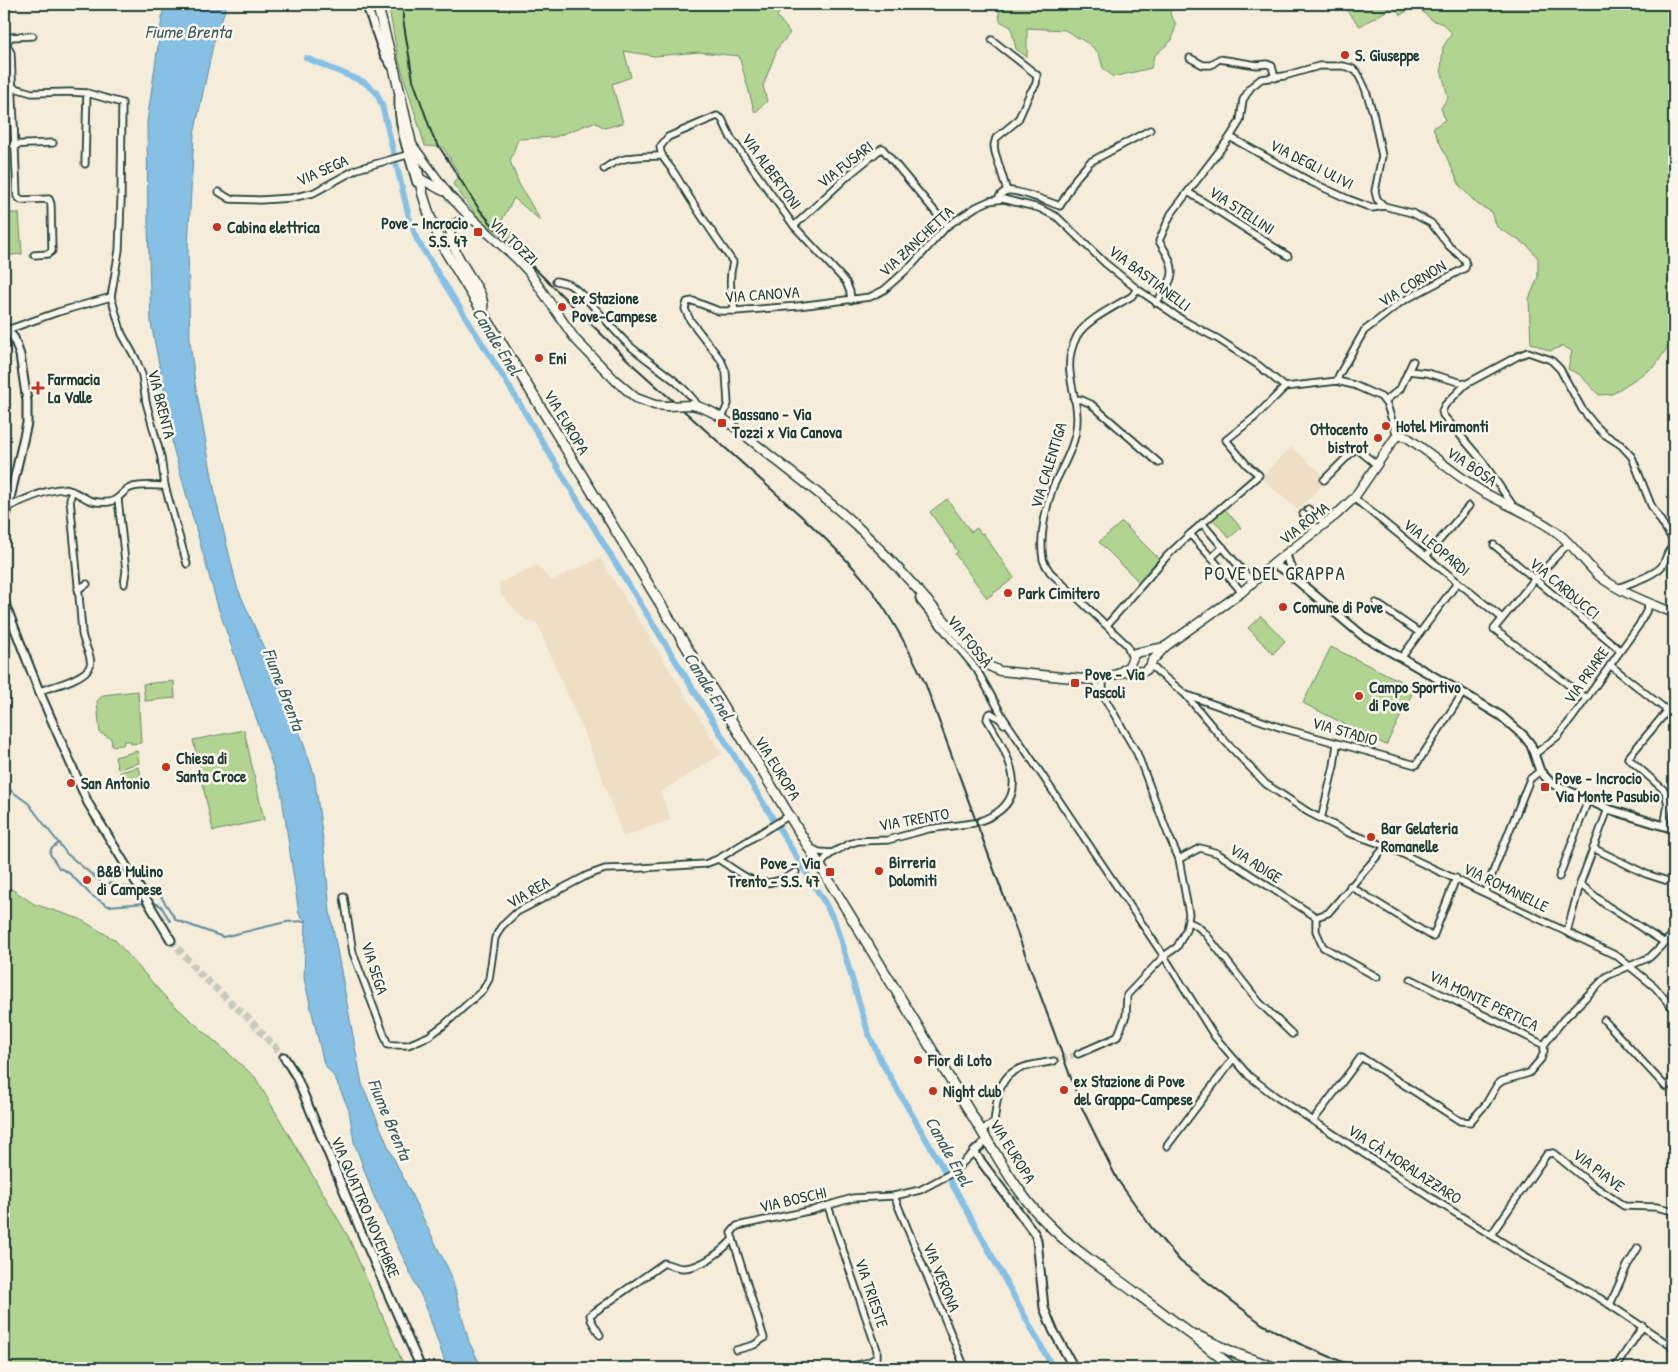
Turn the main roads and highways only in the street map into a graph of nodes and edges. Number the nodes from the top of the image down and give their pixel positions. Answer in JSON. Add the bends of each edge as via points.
{"nodes":[{"id":1,"x":378,"y":4,"type":"edge"},
{"id":2,"x":412,"y":145,"type":"junction"},
{"id":3,"x":419,"y":178,"type":"junction"},
{"id":4,"x":449,"y":195,"type":"junction"},
{"id":5,"x":472,"y":220,"type":"junction"},
{"id":6,"x":484,"y":316,"type":"junction"},
{"id":7,"x":695,"y":406,"type":"joint"},
{"id":8,"x":1397,"y":436,"type":"joint"},
{"id":9,"x":1674,"y":613,"type":"edge"},
{"id":10,"x":1166,"y":646,"type":"junction"},
{"id":11,"x":1142,"y":651,"type":"junction"},
{"id":12,"x":1131,"y":660,"type":"junction"},
{"id":13,"x":1152,"y":663,"type":"junction"},
{"id":14,"x":1142,"y":671,"type":"junction"},
{"id":15,"x":1119,"y":673,"type":"junction"},
{"id":16,"x":1179,"y":1325,"type":"junction"},
{"id":17,"x":1235,"y":1368,"type":"edge"},
{"id":18,"x":1276,"y":1368,"type":"edge"}],
"edges":[{"from":1,"to":2,"type":"main road","name":"VIA EUROPA"},
{"from":2,"to":3,"type":"main road","name":"VIA EUROPA"},
{"from":2,"to":4,"type":"main road"},
{"from":3,"to":4,"type":"main road"},
{"from":3,"to":6,"type":"main road","name":"VIA EUROPA","via":[[434,227]]},
{"from":4,"to":5,"type":"main road","name":"VIA TOZZI"},
{"from":5,"to":6,"type":"main road","via":[[454,224],[450,237],[482,295]]},
{"from":5,"to":7,"type":"main road","name":"VIA TOZZI","bridge":true,"via":[[518,259],[575,339],[636,398],[654,405]]},
{"from":6,"to":16,"type":"main road","name":"VIA EUROPA","via":[[1015,1185],[1047,1224]]},
{"from":7,"to":15,"type":"main road","name":"VIA FOSSÀ","via":[[706,408],[722,418],[860,529],[979,660],[990,667],[1017,673],[1094,680]]},
{"from":8,"to":9,"type":"main road","name":"VIA BOSA","via":[[1405,436],[1456,475],[1559,534],[1599,576],[1650,604]]},
{"from":8,"to":10,"type":"main road","name":"VIA ROMA","via":[[1354,498],[1326,524],[1242,592]]},
{"from":10,"to":11,"type":"main road","name":"VIA ROMA"},
{"from":10,"to":13,"type":"main road","name":"VIA ROMA"},
{"from":11,"to":12,"type":"main road"},
{"from":11,"to":13,"type":"main road","via":[[1150,655]]},
{"from":12,"to":14,"type":"main road","via":[[1133,668]]},
{"from":12,"to":15,"type":"main road"},
{"from":13,"to":14,"type":"main road","name":"VIA ROMA"},
{"from":14,"to":15,"type":"main road"},
{"from":16,"to":17,"type":"main road"},
{"from":16,"to":18,"type":"main road","via":[[1217,1345]]}]}
